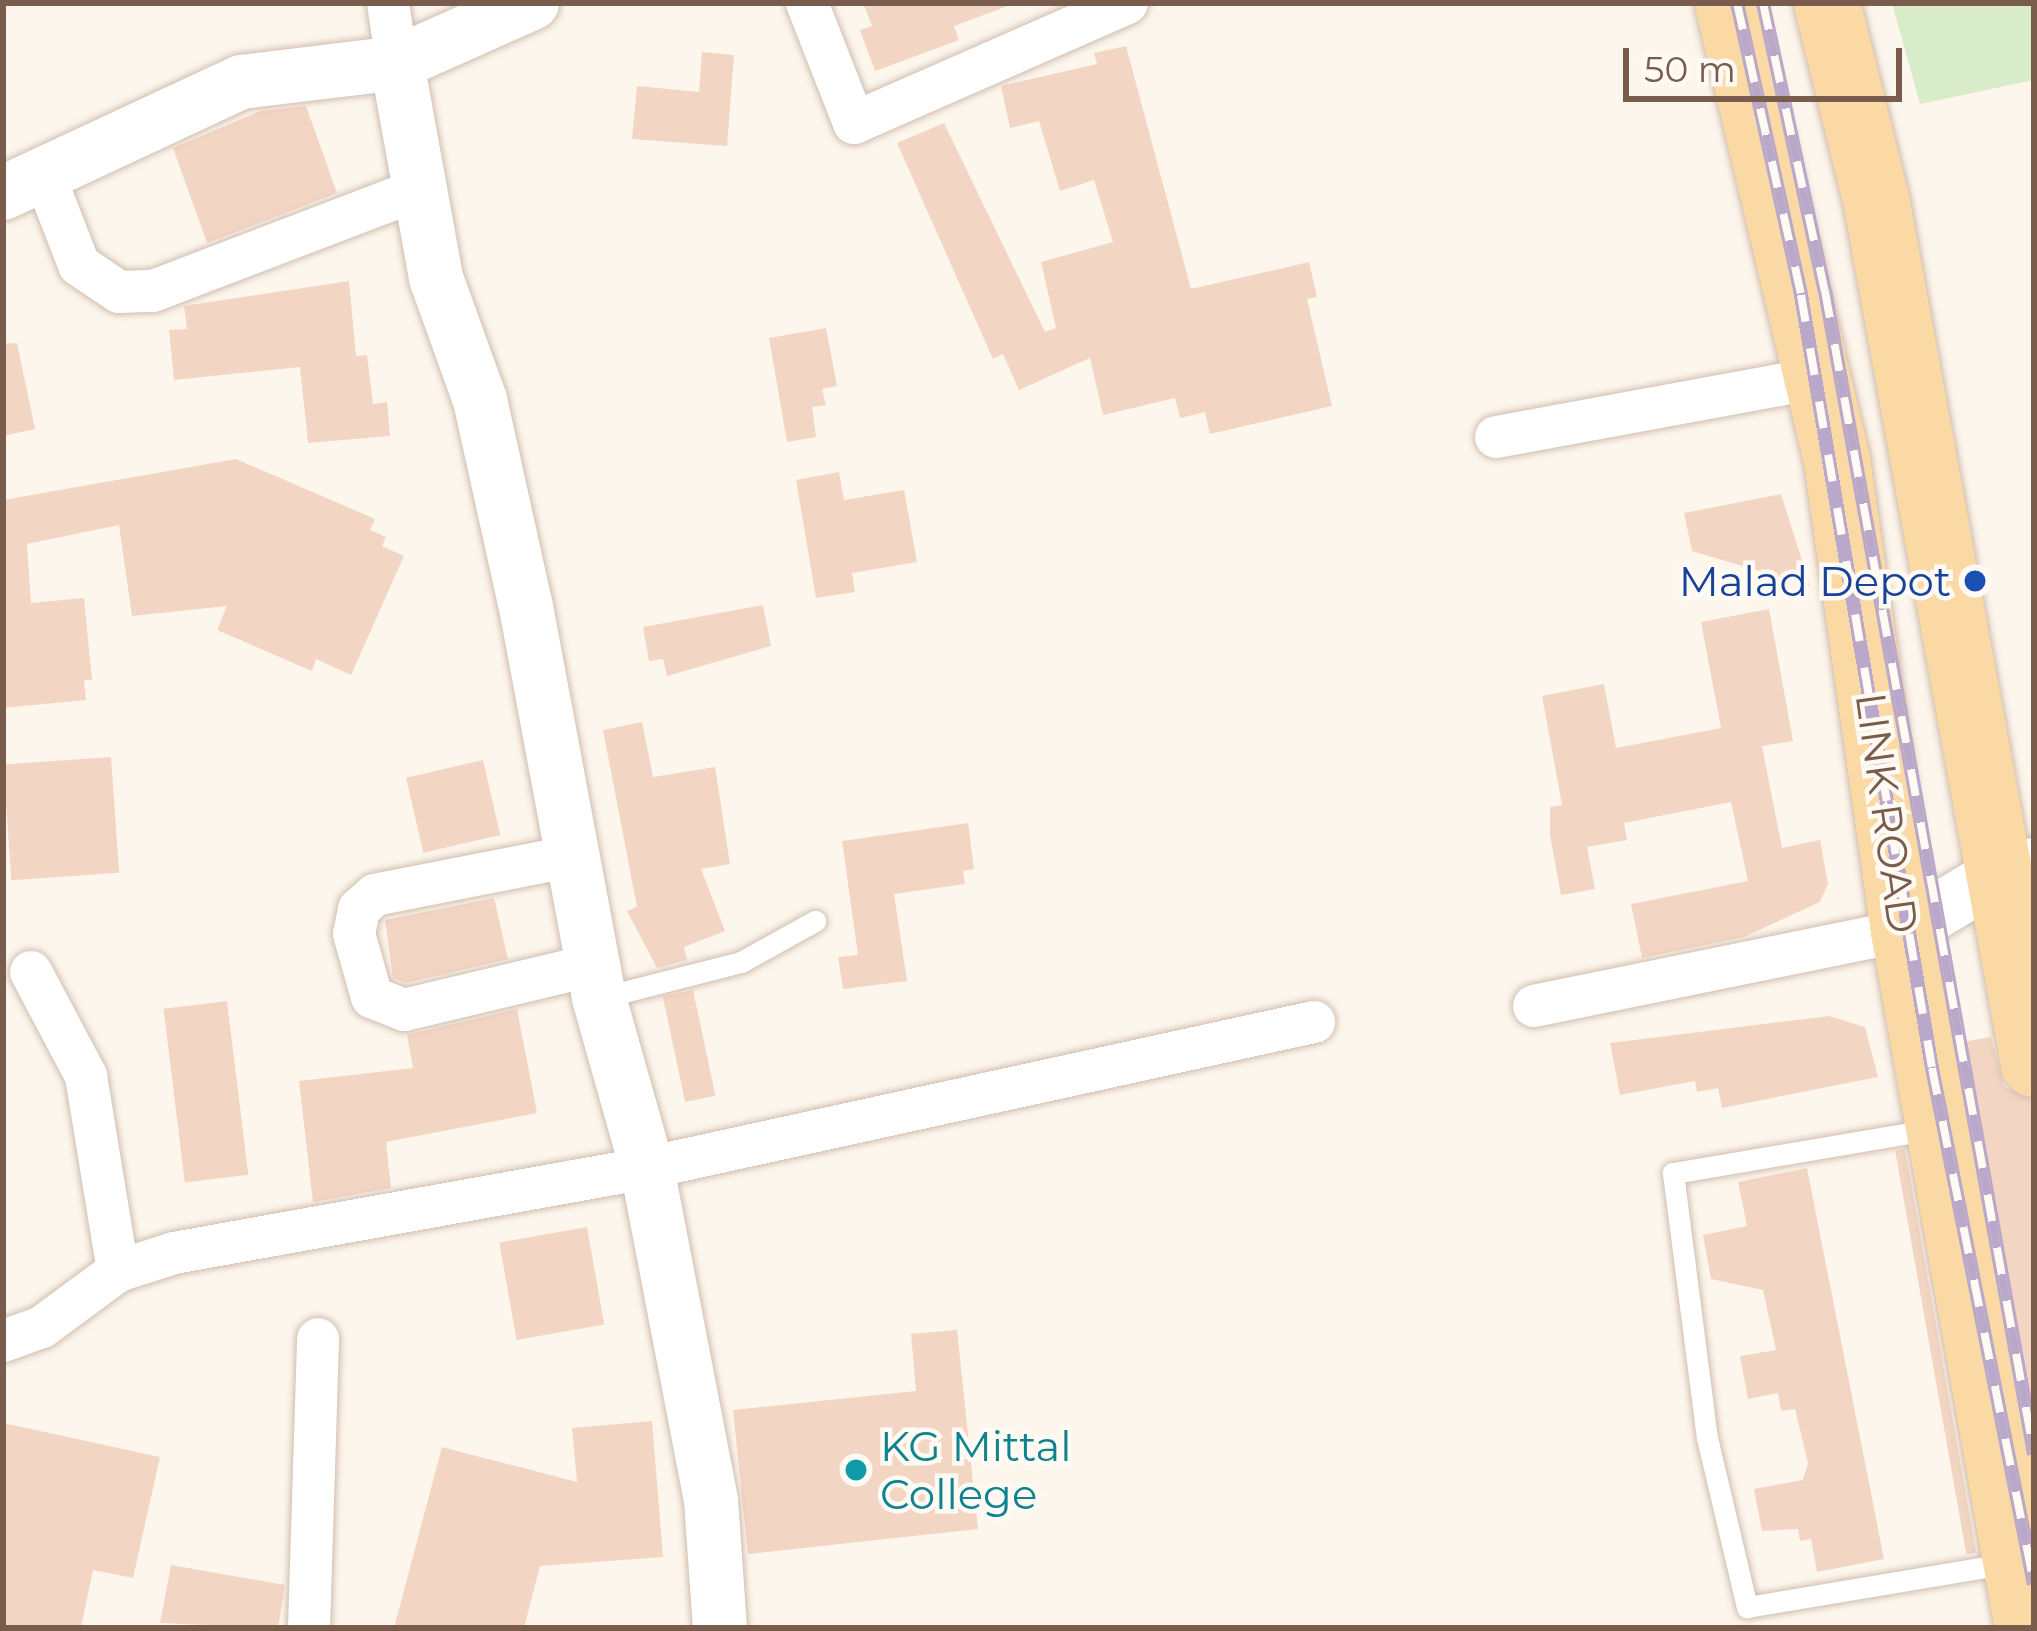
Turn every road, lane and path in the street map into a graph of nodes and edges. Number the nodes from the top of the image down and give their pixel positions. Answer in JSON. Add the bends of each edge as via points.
{"nodes":[{"id":1,"x":388,"y":3,"type":"edge"},
{"id":2,"x":532,"y":3,"type":"edge"},
{"id":3,"x":807,"y":3,"type":"edge"},
{"id":4,"x":1127,"y":3,"type":"edge"},
{"id":5,"x":1728,"y":3,"type":"edge"},
{"id":6,"x":1827,"y":3,"type":"edge"},
{"id":7,"x":397,"y":63,"type":"junction"},
{"id":8,"x":23,"y":182,"type":"edge"},
{"id":9,"x":420,"y":189,"type":"junction"},
{"id":10,"x":1818,"y":378,"type":"junction"},
{"id":11,"x":1496,"y":437,"type":"dead end"},
{"id":12,"x":573,"y":856,"type":"junction"},
{"id":13,"x":2019,"y":868,"type":"edge"},
{"id":14,"x":815,"y":921,"type":"dead end"},
{"id":15,"x":1904,"y":931,"type":"junction"},
{"id":16,"x":2022,"y":935,"type":"edge"},
{"id":17,"x":31,"y":972,"type":"dead end"},
{"id":18,"x":596,"y":981,"type":"junction"},
{"id":19,"x":1534,"y":1006,"type":"dead end"},
{"id":20,"x":1314,"y":1022,"type":"dead end"},
{"id":21,"x":2034,"y":1064,"type":"edge"},
{"id":22,"x":1939,"y":1128,"type":"junction"},
{"id":23,"x":647,"y":1168,"type":"junction"},
{"id":24,"x":118,"y":1271,"type":"junction"},
{"id":25,"x":318,"y":1339,"type":"dead end"},
{"id":26,"x":3,"y":1341,"type":"edge"},
{"id":27,"x":2016,"y":1562,"type":"junction"},
{"id":28,"x":308,"y":1628,"type":"edge"},
{"id":29,"x":720,"y":1628,"type":"edge"},
{"id":30,"x":2028,"y":1628,"type":"edge"}],
"edges":[{"from":1,"to":7,"type":"street"},
{"from":2,"to":7,"type":"street"},
{"from":3,"to":4,"type":"street","via":[[854,123]]},
{"from":5,"to":10,"type":"main road","name":"LINK ROAD"},
{"from":6,"to":13,"type":"main road"},
{"from":7,"to":8,"type":"street","via":[[241,82]]},
{"from":7,"to":9,"type":"street"},
{"from":8,"to":9,"type":"street","via":[[79,265],[119,292],[153,291]]},
{"from":9,"to":12,"type":"street","via":[[436,278],[480,400]]},
{"from":10,"to":11,"type":"street"},
{"from":10,"to":15,"type":"main road","name":"LINK ROAD"},
{"from":12,"to":18,"type":"street"},
{"from":12,"to":18,"type":"street","via":[[375,895],[359,909],[354,934],[372,997],[404,1010]]},
{"from":13,"to":15,"type":"street"},
{"from":13,"to":16,"type":"main road"},
{"from":14,"to":18,"type":"lane","via":[[741,962]]},
{"from":15,"to":16,"type":"street"},
{"from":15,"to":19,"type":"street"},
{"from":15,"to":22,"type":"main road","name":"LINK ROAD"},
{"from":16,"to":21,"type":"main road"},
{"from":17,"to":24,"type":"street","via":[[44,1009],[81,1059]]},
{"from":18,"to":23,"type":"street"},
{"from":20,"to":23,"type":"street"},
{"from":22,"to":27,"type":"main road","name":"LINK ROAD"},
{"from":22,"to":27,"type":"lane","via":[[1673,1174],[1707,1438],[1747,1607]]},
{"from":23,"to":24,"type":"street","via":[[174,1252]]},
{"from":23,"to":29,"type":"street","via":[[711,1501]]},
{"from":24,"to":26,"type":"street","via":[[43,1327]]},
{"from":25,"to":28,"type":"street"},
{"from":27,"to":30,"type":"main road","name":"LINK ROAD"}]}
